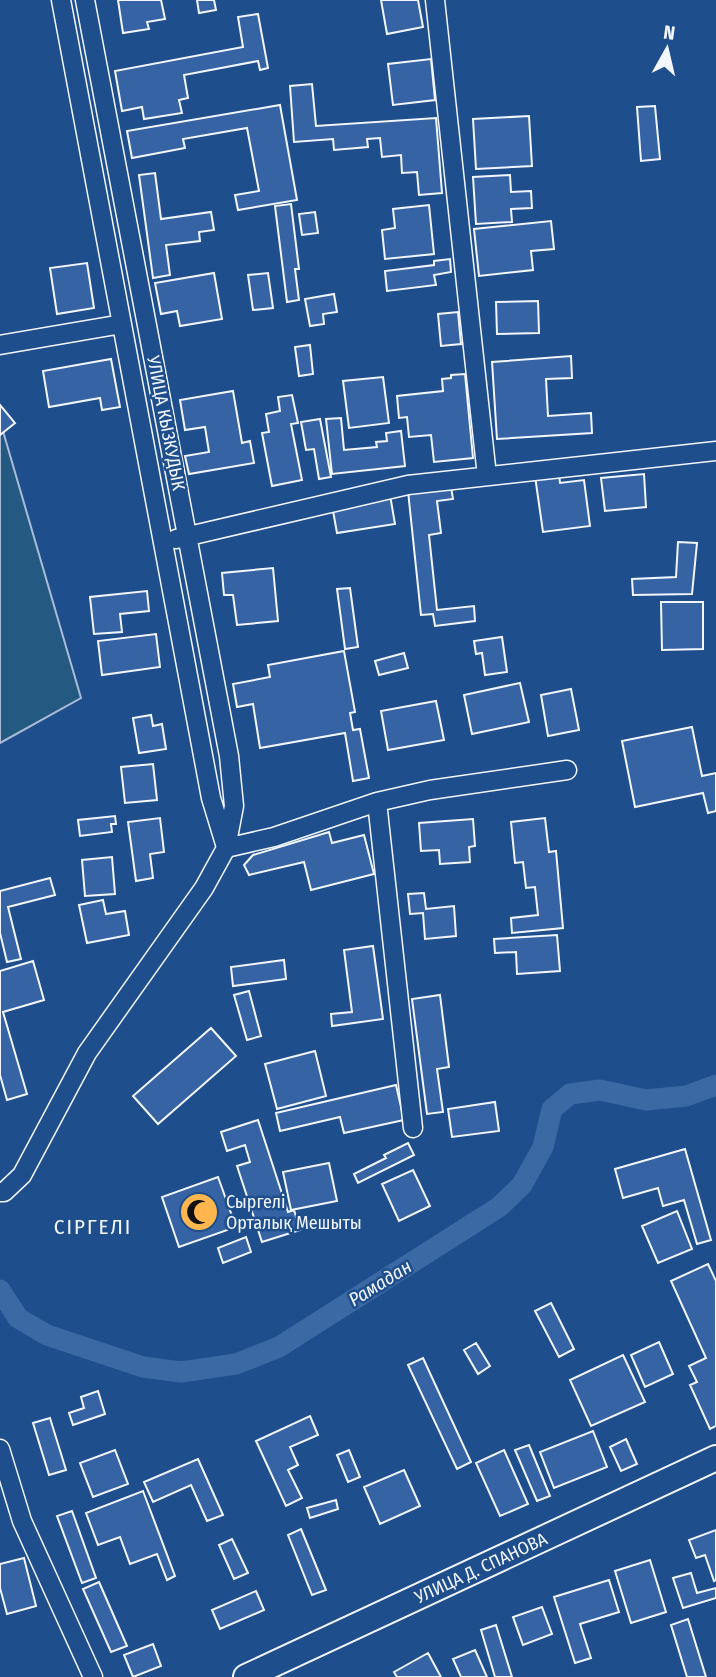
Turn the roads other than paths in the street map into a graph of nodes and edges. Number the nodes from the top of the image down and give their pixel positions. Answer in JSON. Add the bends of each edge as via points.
{"nodes":[{"id":1,"x":61,"y":0,"type":"edge"},
{"id":2,"x":85,"y":0,"type":"edge"},
{"id":3,"x":435,"y":0,"type":"edge"},
{"id":4,"x":132,"y":245,"type":"junction"},
{"id":5,"x":108,"y":250,"type":"junction"},
{"id":6,"x":122,"y":324,"type":"junction"},
{"id":7,"x":0,"y":345,"type":"edge"},
{"id":8,"x":716,"y":451,"type":"edge"},
{"id":9,"x":487,"y":476,"type":"junction"},
{"id":10,"x":187,"y":535,"type":"junction"},
{"id":11,"x":163,"y":543,"type":"junction"},
{"id":12,"x":567,"y":770,"type":"dead end"},
{"id":13,"x":377,"y":802,"type":"junction"},
{"id":14,"x":226,"y":848,"type":"junction"},
{"id":15,"x":413,"y":1128,"type":"dead end"},
{"id":16,"x":2,"y":1192,"type":"edge"},
{"id":17,"x":0,"y":1449,"type":"edge"},
{"id":18,"x":716,"y":1458,"type":"edge"},
{"id":19,"x":93,"y":1677,"type":"edge"},
{"id":20,"x":246,"y":1677,"type":"edge"}],
"edges":[{"from":1,"to":5,"type":"street"},
{"from":2,"to":4,"type":"street","name":"УЛИЦА КЫЗКУДЫК"},
{"from":3,"to":9,"type":"street"},
{"from":4,"to":5,"type":"street"},
{"from":4,"to":10,"type":"street","name":"УЛИЦА КЫЗКУДЫК"},
{"from":5,"to":6,"type":"street"},
{"from":6,"to":7,"type":"street"},
{"from":6,"to":11,"type":"street"},
{"from":8,"to":9,"type":"street"},
{"from":9,"to":10,"type":"street","via":[[408,485]]},
{"from":10,"to":11,"type":"street"},
{"from":10,"to":14,"type":"street","name":"УЛИЦА КЫЗКУДЫК","via":[[229,756],[233,806]]},
{"from":11,"to":14,"type":"street","via":[[211,799]]},
{"from":12,"to":13,"type":"street"},
{"from":13,"to":14,"type":"street"},
{"from":13,"to":15,"type":"street"},
{"from":14,"to":16,"type":"street","name":"УЛИЦА КЫЗКУДЫК","via":[[204,888],[87,1053],[22,1175]]},
{"from":17,"to":19,"type":"street","via":[[22,1521]]},
{"from":18,"to":20,"type":"main road","name":"УЛИЦА Д. СПАНОВА"}]}
